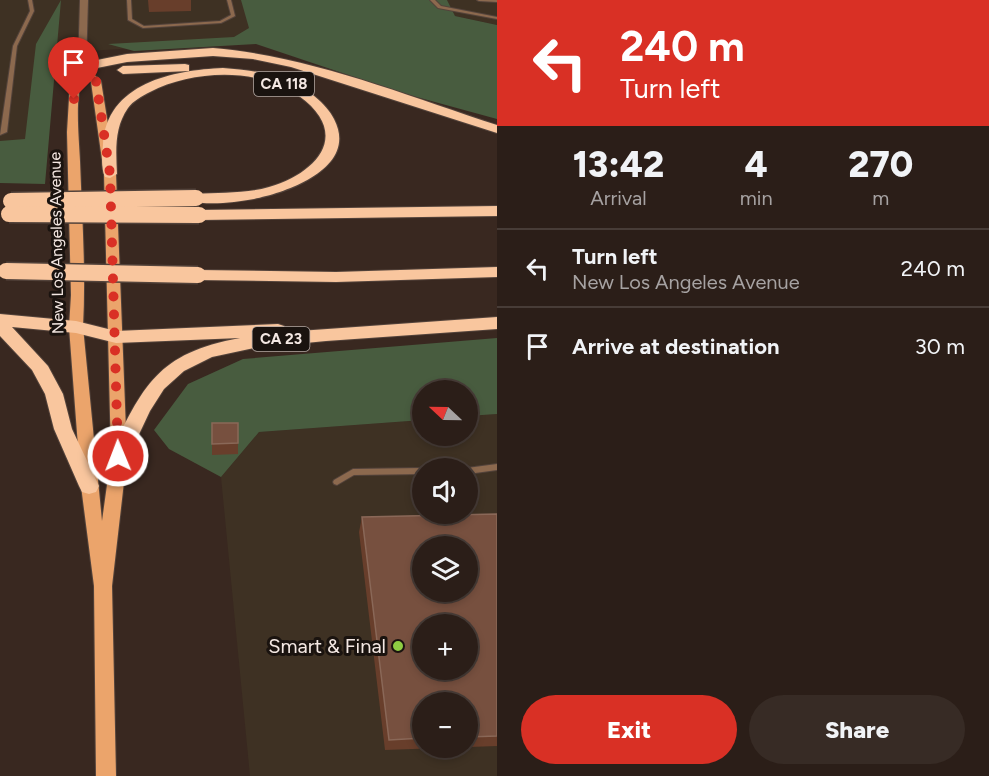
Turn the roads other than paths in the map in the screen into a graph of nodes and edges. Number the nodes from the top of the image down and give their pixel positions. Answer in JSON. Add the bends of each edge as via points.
{"nodes":[{"id":1,"x":30,"y":0,"type":"edge"},
{"id":2,"x":84,"y":0,"type":"edge"},
{"id":3,"x":129,"y":0,"type":"edge"},
{"id":4,"x":229,"y":0,"type":"edge"},
{"id":5,"x":432,"y":0,"type":"edge"},
{"id":6,"x":479,"y":0,"type":"edge"},
{"id":7,"x":497,"y":2,"type":"edge"},
{"id":8,"x":497,"y":18,"type":"edge"},
{"id":9,"x":82,"y":67,"type":"junction"},
{"id":10,"x":250,"y":75,"type":"junction"},
{"id":11,"x":497,"y":129,"type":"edge"},
{"id":12,"x":0,"y":133,"type":"edge"},
{"id":13,"x":110,"y":174,"type":"junction"},
{"id":14,"x":5,"y":208,"type":"edge"},
{"id":15,"x":497,"y":211,"type":"edge"},
{"id":16,"x":3,"y":271,"type":"edge"},
{"id":17,"x":497,"y":272,"type":"edge"},
{"id":18,"x":0,"y":320,"type":"edge"},
{"id":19,"x":497,"y":322,"type":"edge"},
{"id":20,"x":76,"y":327,"type":"junction"},
{"id":21,"x":0,"y":328,"type":"edge"},
{"id":22,"x":369,"y":330,"type":"junction"},
{"id":23,"x":116,"y":337,"type":"junction"},
{"id":24,"x":118,"y":456,"type":"junction"},
{"id":25,"x":497,"y":467,"type":"edge"},
{"id":26,"x":478,"y":470,"type":"edge"},
{"id":27,"x":412,"y":471,"type":"edge"},
{"id":28,"x":337,"y":482,"type":"dead end"},
{"id":29,"x":90,"y":486,"type":"junction"},
{"id":30,"x":103,"y":586,"type":"junction"},
{"id":31,"x":106,"y":776,"type":"edge"}],
"edges":[{"from":1,"to":12,"type":"lane","via":[[32,11],[15,46],[4,132]]},
{"from":2,"to":9,"type":"street"},
{"from":3,"to":4,"type":"lane","via":[[130,20],[143,27],[221,21],[233,16]]},
{"from":5,"to":8,"type":"lane","via":[[440,7]]},
{"from":6,"to":7,"type":"lane"},
{"from":9,"to":10,"type":"highway","via":[[207,67]]},
{"from":9,"to":11,"type":"highway","via":[[213,52],[253,55],[294,64]]},
{"from":9,"to":13,"type":"main road","name":"New Los Angeles Avenue","via":[[96,81]]},
{"from":9,"to":20,"type":"main road","name":"New Los Angeles Avenue","number":"CA 23","via":[[75,82],[73,132]]},
{"from":10,"to":13,"type":"highway","number":"CA 118","via":[[224,72],[176,76],[125,102],[109,133]]},
{"from":10,"to":14,"type":"highway","number":"CA 118","bridge":true,"via":[[302,92],[328,115],[335,140],[330,153],[313,172],[252,195]]},
{"from":13,"to":23,"type":"main road","name":"New Los Angeles Avenue","number":"CA 118"},
{"from":14,"to":15,"type":"highway","bridge":true,"via":[[199,215]]},
{"from":16,"to":17,"type":"highway","bridge":true,"via":[[336,277]]},
{"from":18,"to":20,"type":"highway"},
{"from":19,"to":22,"type":"highway","number":"CA 23"},
{"from":20,"to":23,"type":"highway"},
{"from":20,"to":29,"type":"main road","name":"New Los Angeles Avenue","number":"CA 23"},
{"from":21,"to":29,"type":"highway","via":[[39,366]]},
{"from":22,"to":23,"type":"highway","via":[[249,330]]},
{"from":22,"to":24,"type":"highway","number":"CA 23","via":[[214,350],[179,366],[150,393]]},
{"from":23,"to":24,"type":"main road","name":"New Los Angeles Avenue","number":"CA 118"},
{"from":24,"to":30,"type":"main road","name":"New Los Angeles Avenue","number":"CA 23"},
{"from":25,"to":26,"type":"lane"},
{"from":27,"to":28,"type":"lane","via":[[353,472]]},
{"from":29,"to":30,"type":"main road","name":"New Los Angeles Avenue","number":"CA 23"},
{"from":30,"to":31,"type":"main road","name":"New Los Angeles Avenue","number":"CA 23"}]}
